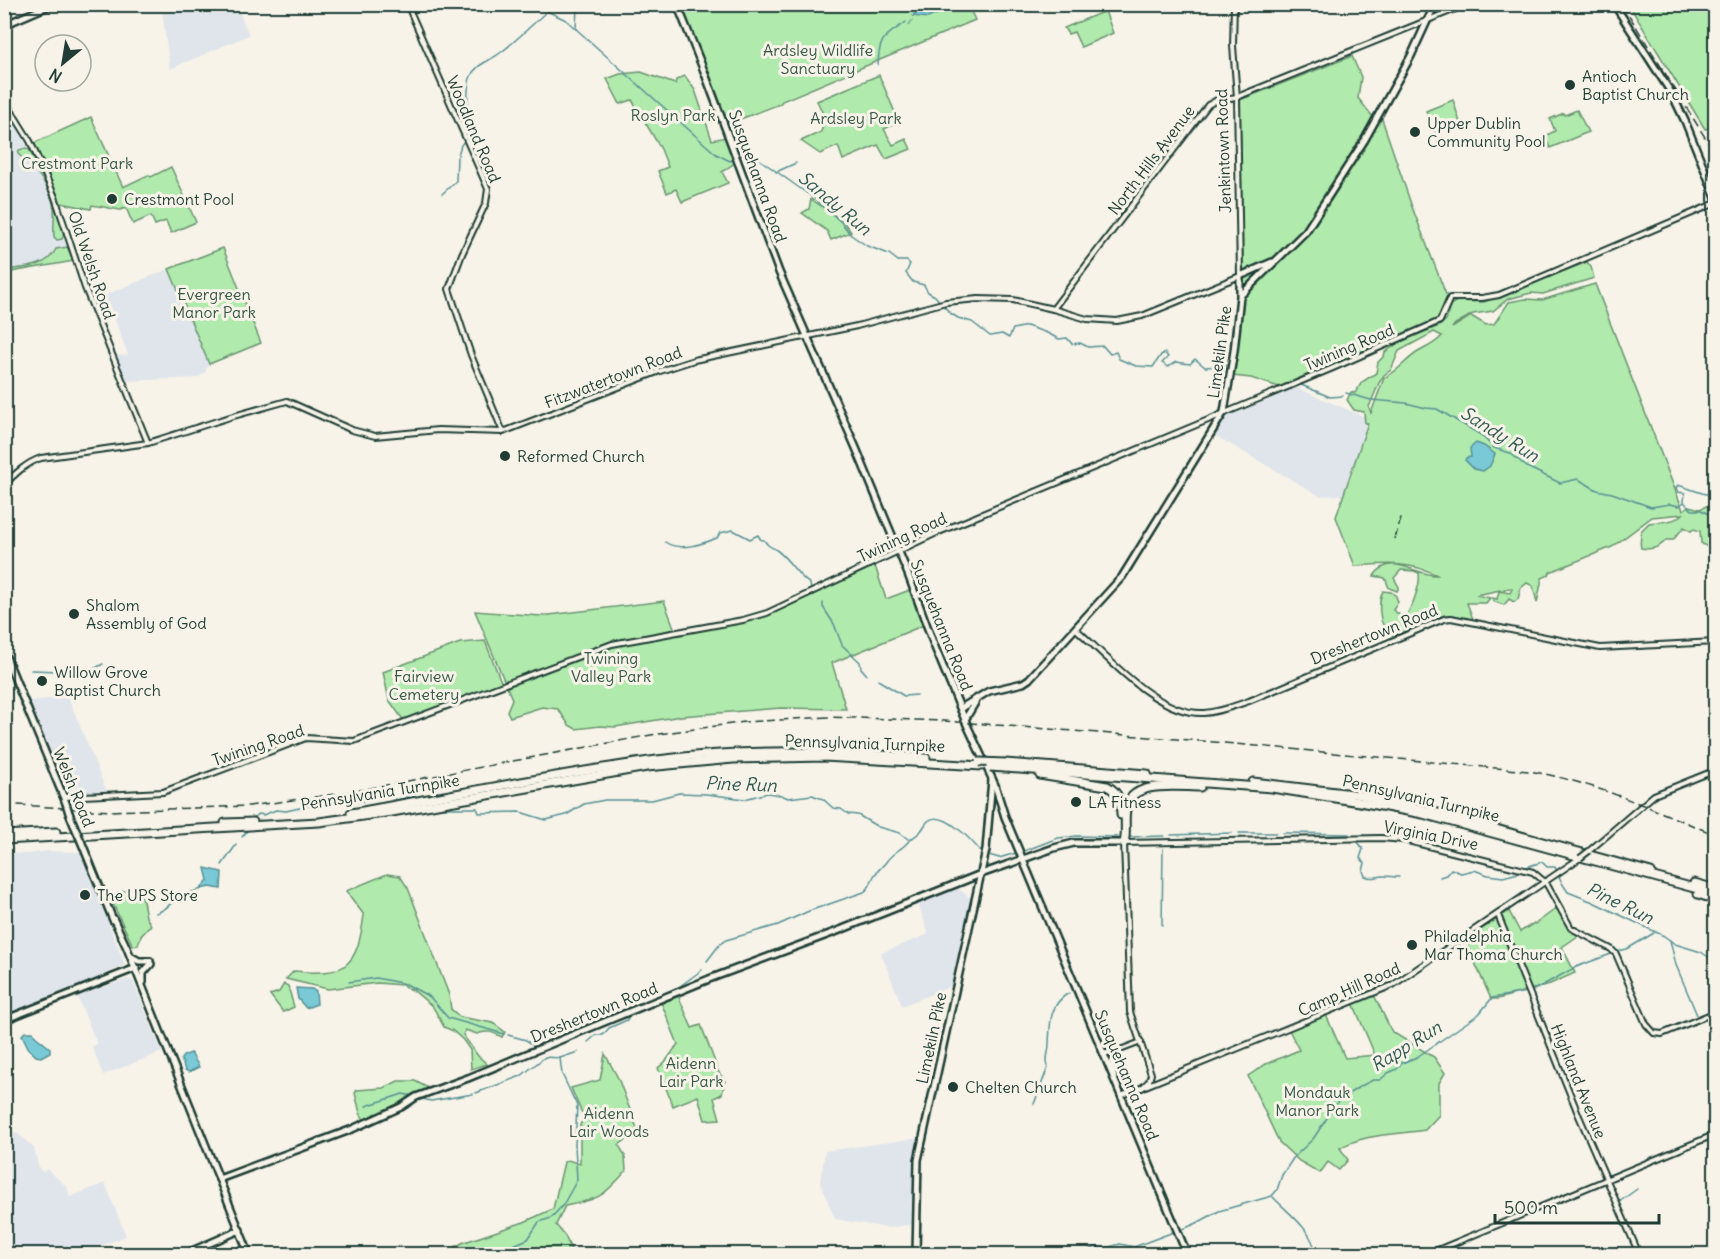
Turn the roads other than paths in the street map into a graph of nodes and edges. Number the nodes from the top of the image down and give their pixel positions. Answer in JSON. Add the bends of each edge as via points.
{"nodes":[{"id":1,"x":53,"y":4,"type":"edge"},
{"id":2,"x":407,"y":4,"type":"edge"},
{"id":3,"x":677,"y":4,"type":"edge"},
{"id":4,"x":1234,"y":4,"type":"edge"},
{"id":5,"x":1435,"y":4,"type":"edge"},
{"id":6,"x":1468,"y":4,"type":"edge"},
{"id":7,"x":1614,"y":4,"type":"edge"},
{"id":8,"x":1429,"y":20,"type":"junction"},
{"id":9,"x":4,"y":25,"type":"edge"},
{"id":10,"x":1237,"y":98,"type":"junction"},
{"id":11,"x":4,"y":99,"type":"edge"},
{"id":12,"x":1716,"y":200,"type":"edge"},
{"id":13,"x":1272,"y":262,"type":"junction"},
{"id":14,"x":1240,"y":276,"type":"junction"},
{"id":15,"x":1240,"y":296,"type":"junction"},
{"id":16,"x":1053,"y":309,"type":"junction"},
{"id":17,"x":808,"y":336,"type":"junction"},
{"id":18,"x":1224,"y":412,"type":"junction"},
{"id":19,"x":503,"y":432,"type":"junction"},
{"id":20,"x":148,"y":443,"type":"junction"},
{"id":21,"x":4,"y":485,"type":"edge"},
{"id":22,"x":898,"y":551,"type":"junction"},
{"id":23,"x":1076,"y":629,"type":"junction"},
{"id":24,"x":1716,"y":642,"type":"edge"},
{"id":25,"x":4,"y":652,"type":"edge"},
{"id":26,"x":975,"y":702,"type":"junction"},
{"id":27,"x":961,"y":708,"type":"junction"},
{"id":28,"x":966,"y":721,"type":"junction"},
{"id":29,"x":980,"y":764,"type":"junction"},
{"id":30,"x":1005,"y":766,"type":"junction"},
{"id":31,"x":1716,"y":770,"type":"edge"},
{"id":32,"x":992,"y":778,"type":"junction"},
{"id":33,"x":1272,"y":788,"type":"junction"},
{"id":34,"x":990,"y":796,"type":"junction"},
{"id":35,"x":64,"y":800,"type":"junction"},
{"id":36,"x":1001,"y":804,"type":"junction"},
{"id":37,"x":992,"y":815,"type":"junction"},
{"id":38,"x":989,"y":828,"type":"junction"},
{"id":39,"x":4,"y":835,"type":"edge"},
{"id":40,"x":4,"y":840,"type":"edge"},
{"id":41,"x":1124,"y":843,"type":"junction"},
{"id":42,"x":1023,"y":859,"type":"junction"},
{"id":43,"x":1628,"y":870,"type":"junction"},
{"id":44,"x":981,"y":874,"type":"junction"},
{"id":45,"x":1546,"y":883,"type":"junction"},
{"id":46,"x":1716,"y":889,"type":"edge"},
{"id":47,"x":1716,"y":894,"type":"edge"},
{"id":48,"x":1716,"y":900,"type":"edge"},
{"id":49,"x":1498,"y":915,"type":"junction"},
{"id":50,"x":113,"y":918,"type":"junction"},
{"id":51,"x":127,"y":948,"type":"junction"},
{"id":52,"x":134,"y":969,"type":"junction"},
{"id":53,"x":146,"y":995,"type":"junction"},
{"id":54,"x":149,"y":1004,"type":"junction"},
{"id":55,"x":1716,"y":1012,"type":"edge"},
{"id":56,"x":4,"y":1020,"type":"edge"},
{"id":57,"x":1141,"y":1042,"type":"junction"},
{"id":58,"x":1120,"y":1050,"type":"junction"},
{"id":59,"x":1103,"y":1054,"type":"junction"},
{"id":60,"x":1115,"y":1083,"type":"junction"},
{"id":61,"x":1142,"y":1088,"type":"junction"},
{"id":62,"x":1121,"y":1096,"type":"junction"},
{"id":63,"x":1716,"y":1134,"type":"edge"},
{"id":64,"x":219,"y":1179,"type":"junction"},
{"id":65,"x":1606,"y":1179,"type":"junction"},
{"id":66,"x":240,"y":1230,"type":"junction"},
{"id":67,"x":185,"y":1254,"type":"edge"},
{"id":68,"x":249,"y":1254,"type":"edge"},
{"id":69,"x":916,"y":1254,"type":"edge"},
{"id":70,"x":1187,"y":1254,"type":"edge"},
{"id":71,"x":1428,"y":1254,"type":"edge"},
{"id":72,"x":1639,"y":1254,"type":"edge"}],
"edges":[{"from":1,"to":9,"type":"main road"},
{"from":2,"to":19,"type":"street","name":"Woodland Road","via":[[488,189],[486,203],[449,289]]},
{"from":3,"to":17,"type":"main road","name":"Susquehanna Road","via":[[778,270]]},
{"from":4,"to":10,"type":"street","name":"Jenkintown Road"},
{"from":5,"to":8,"type":"main road","name":"Limekiln Pike"},
{"from":6,"to":8,"type":"street","name":"North Hills Avenue"},
{"from":7,"to":12,"type":"main road","via":[[1672,94]]},
{"from":8,"to":10,"type":"street","name":"North Hills Avenue"},
{"from":8,"to":13,"type":"main road","name":"Limekiln Pike","via":[[1357,153],[1306,231]]},
{"from":10,"to":14,"type":"street","name":"Jenkintown Road"},
{"from":10,"to":16,"type":"street","name":"North Hills Avenue","via":[[1217,100],[1204,109]]},
{"from":11,"to":20,"type":"street","name":"Old Welsh Road","via":[[30,141],[55,197],[85,288]]},
{"from":12,"to":18,"type":"street","name":"Twining Road","via":[[1499,295],[1450,298],[1440,321]]},
{"from":13,"to":14,"type":"main road","name":"Fitzwatertown Road"},
{"from":13,"to":15,"type":"main road","name":"Limekiln Pike"},
{"from":14,"to":15,"type":"main road","name":"Jenkintown Road"},
{"from":14,"to":16,"type":"street","name":"Fitzwatertown Road","via":[[1123,320],[1094,320]]},
{"from":15,"to":18,"type":"main road","name":"Limekiln Pike"},
{"from":16,"to":17,"type":"street","name":"Fitzwatertown Road","via":[[1006,299],[946,302]]},
{"from":17,"to":19,"type":"street","name":"Fitzwatertown Road","via":[[694,360]]},
{"from":17,"to":22,"type":"main road","name":"Susquehanna Road"},
{"from":18,"to":22,"type":"street","name":"Twining Road"},
{"from":18,"to":23,"type":"main road","name":"Limekiln Pike","via":[[1122,577]]},
{"from":19,"to":20,"type":"street","name":"Fitzwatertown Road","via":[[438,430],[375,436],[286,401]]},
{"from":20,"to":21,"type":"street","name":"Fitzwatertown Road","via":[[33,460]]},
{"from":22,"to":27,"type":"main road","name":"Susquehanna Road"},
{"from":22,"to":35,"type":"street","name":"Twining Road","via":[[767,613],[612,644],[354,741],[306,738],[158,793]]},
{"from":23,"to":24,"type":"street","name":"Dreshertown Road","via":[[1162,703],[1200,713],[1249,701],[1451,618],[1600,648]]},
{"from":23,"to":26,"type":"main road","name":"Limekiln Pike","via":[[1026,681],[989,691]]},
{"from":25,"to":35,"type":"main road","name":"Welsh Road"},
{"from":26,"to":27,"type":"main road","name":"Limekiln Pike"},
{"from":26,"to":28,"type":"main road"},
{"from":27,"to":28,"type":"main road","name":"Susquehanna Road"},
{"from":28,"to":32,"type":"main road","name":"Susquehanna Road"},
{"from":29,"to":30,"type":"highway","name":"Pennsylvania Turnpike","bridge":true},
{"from":29,"to":39,"type":"highway","name":"Pennsylvania Turnpike","via":[[850,752],[753,753],[658,760],[326,816]]},
{"from":29,"to":40,"type":"highway","name":"Pennsylvania Turnpike","via":[[835,758],[733,759],[647,767],[319,822]]},
{"from":30,"to":33,"type":"highway","name":"Pennsylvania Turnpike"},
{"from":30,"to":41,"type":"highway","via":[[1111,788],[1120,803]]},
{"from":30,"to":46,"type":"highway","name":"Pennsylvania Turnpike","via":[[1281,784],[1361,795]]},
{"from":31,"to":45,"type":"street","name":"Camp Hill Road","bridge":true,"via":[[1654,795]]},
{"from":32,"to":34,"type":"main road"},
{"from":32,"to":36,"type":"main road","name":"Susquehanna Road"},
{"from":33,"to":41,"type":"highway","via":[[1143,788],[1127,802]]},
{"from":33,"to":43,"type":"highway","name":"Pennsylvania Turnpike","via":[[1423,814]]},
{"from":34,"to":37,"type":"main road"},
{"from":34,"to":38,"type":"main road"},
{"from":35,"to":50,"type":"main road","name":"Welsh Road","bridge":true},
{"from":36,"to":37,"type":"main road"},
{"from":36,"to":42,"type":"main road","name":"Susquehanna Road"},
{"from":37,"to":38,"type":"main road"},
{"from":38,"to":44,"type":"main road","name":"Limekiln Pike"},
{"from":41,"to":42,"type":"main road","name":"Virginia Drive","via":[[1074,843]]},
{"from":41,"to":45,"type":"street","name":"Virginia Drive","via":[[1388,838],[1533,872]]},
{"from":41,"to":57,"type":"street","via":[[1129,996]]},
{"from":42,"to":44,"type":"main road","name":"Virginia Drive"},
{"from":42,"to":59,"type":"main road","name":"Susquehanna Road"},
{"from":43,"to":47,"type":"highway","name":"Pennsylvania Turnpike"},
{"from":43,"to":48,"type":"highway"},
{"from":44,"to":64,"type":"main road","name":"Dreshertown Road","via":[[709,979],[416,1097],[350,1130]]},
{"from":44,"to":69,"type":"main road","name":"Limekiln Pike","via":[[920,1147]]},
{"from":45,"to":49,"type":"street","name":"Camp Hill Road"},
{"from":45,"to":55,"type":"street","via":[[1571,928],[1616,954],[1651,1031],[1662,1034]]},
{"from":49,"to":61,"type":"street","name":"Camp Hill Road","via":[[1393,986]]},
{"from":49,"to":65,"type":"street","name":"Highland Avenue"},
{"from":50,"to":51,"type":"main road","name":"Welsh Road"},
{"from":50,"to":52,"type":"main road","name":"Welsh Road"},
{"from":51,"to":52,"type":"main road","name":"Welsh Road"},
{"from":51,"to":53,"type":"main road","via":[[135,960],[151,962],[143,974]]},
{"from":52,"to":53,"type":"main road","name":"Welsh Road"},
{"from":52,"to":54,"type":"main road","name":"Welsh Road"},
{"from":52,"to":56,"type":"main road"},
{"from":53,"to":54,"type":"main road","name":"Welsh Road"},
{"from":54,"to":64,"type":"main road","name":"Welsh Road"},
{"from":57,"to":58,"type":"street"},
{"from":57,"to":61,"type":"street","via":[[1150,1071],[1150,1079]]},
{"from":58,"to":59,"type":"street"},
{"from":58,"to":60,"type":"street","via":[[1112,1062]]},
{"from":59,"to":60,"type":"main road","name":"Susquehanna Road"},
{"from":60,"to":62,"type":"main road","name":"Susquehanna Road"},
{"from":61,"to":62,"type":"street","name":"Camp Hill Road"},
{"from":62,"to":70,"type":"main road","name":"Susquehanna Road"},
{"from":63,"to":65,"type":"street"},
{"from":64,"to":66,"type":"main road","name":"Welsh Road"},
{"from":65,"to":71,"type":"street"},
{"from":65,"to":72,"type":"street","name":"Highland Avenue"},
{"from":66,"to":67,"type":"main road"},
{"from":66,"to":68,"type":"main road","name":"Welsh Road"}]}
